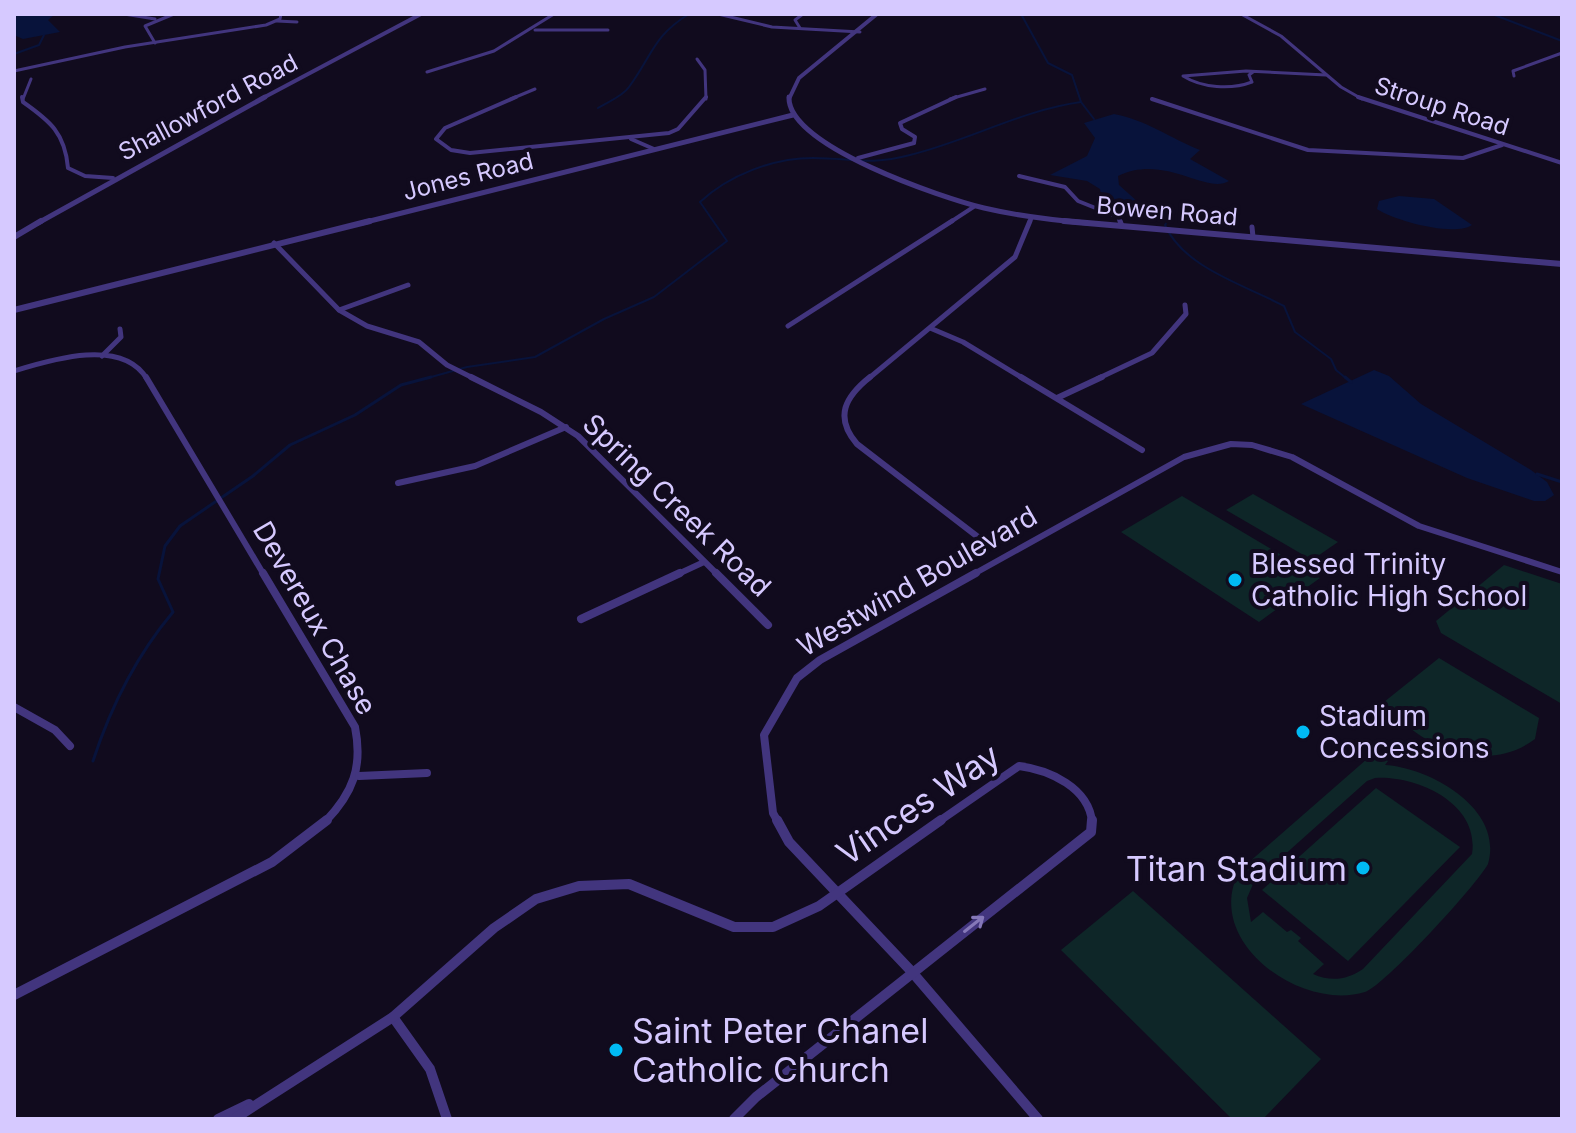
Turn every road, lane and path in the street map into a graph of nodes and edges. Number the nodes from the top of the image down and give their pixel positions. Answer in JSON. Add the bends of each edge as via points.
{"nodes":[{"id":1,"x":124,"y":14,"type":"edge"},
{"id":2,"x":174,"y":14,"type":"edge"},
{"id":3,"x":281,"y":14,"type":"edge"},
{"id":4,"x":421,"y":14,"type":"edge"},
{"id":5,"x":554,"y":14,"type":"edge"},
{"id":6,"x":718,"y":14,"type":"edge"},
{"id":7,"x":803,"y":14,"type":"edge"},
{"id":8,"x":877,"y":14,"type":"edge"},
{"id":9,"x":1241,"y":14,"type":"edge"},
{"id":10,"x":157,"y":20,"type":"junction"},
{"id":11,"x":277,"y":21,"type":"junction"},
{"id":12,"x":298,"y":21,"type":"dead end"},
{"id":13,"x":800,"y":28,"type":"junction"},
{"id":14,"x":535,"y":30,"type":"junction"},
{"id":15,"x":608,"y":30,"type":"dead end"},
{"id":16,"x":860,"y":32,"type":"junction"},
{"id":17,"x":155,"y":43,"type":"junction"},
{"id":18,"x":1562,"y":53,"type":"edge"},
{"id":19,"x":1552,"y":57,"type":"junction"},
{"id":20,"x":697,"y":59,"type":"dead end"},
{"id":21,"x":1562,"y":59,"type":"edge"},
{"id":22,"x":14,"y":71,"type":"edge"},
{"id":23,"x":427,"y":72,"type":"dead end"},
{"id":24,"x":1251,"y":73,"type":"junction"},
{"id":25,"x":1326,"y":75,"type":"junction"},
{"id":26,"x":1514,"y":76,"type":"dead end"},
{"id":27,"x":31,"y":79,"type":"dead end"},
{"id":28,"x":535,"y":89,"type":"dead end"},
{"id":29,"x":985,"y":89,"type":"dead end"},
{"id":30,"x":1152,"y":99,"type":"dead end"},
{"id":31,"x":793,"y":115,"type":"junction"},
{"id":32,"x":632,"y":140,"type":"junction"},
{"id":33,"x":1502,"y":145,"type":"junction"},
{"id":34,"x":654,"y":149,"type":"junction"},
{"id":35,"x":645,"y":151,"type":"junction"},
{"id":36,"x":858,"y":158,"type":"junction"},
{"id":37,"x":1562,"y":163,"type":"edge"},
{"id":38,"x":1019,"y":176,"type":"dead end"},
{"id":39,"x":113,"y":178,"type":"junction"},
{"id":40,"x":975,"y":206,"type":"junction"},
{"id":41,"x":1032,"y":217,"type":"junction"},
{"id":42,"x":1122,"y":226,"type":"junction"},
{"id":43,"x":1252,"y":227,"type":"dead end"},
{"id":44,"x":14,"y":237,"type":"edge"},
{"id":45,"x":1253,"y":237,"type":"junction"},
{"id":46,"x":274,"y":243,"type":"junction"},
{"id":47,"x":1562,"y":264,"type":"edge"},
{"id":48,"x":408,"y":285,"type":"dead end"},
{"id":49,"x":1185,"y":305,"type":"dead end"},
{"id":50,"x":14,"y":310,"type":"edge"},
{"id":51,"x":339,"y":310,"type":"junction"},
{"id":52,"x":788,"y":326,"type":"dead end"},
{"id":53,"x":930,"y":328,"type":"junction"},
{"id":54,"x":120,"y":329,"type":"dead end"},
{"id":55,"x":102,"y":356,"type":"junction"},
{"id":56,"x":14,"y":371,"type":"edge"},
{"id":57,"x":1057,"y":398,"type":"junction"},
{"id":58,"x":566,"y":427,"type":"junction"},
{"id":59,"x":1142,"y":450,"type":"dead end"},
{"id":60,"x":398,"y":483,"type":"dead end"},
{"id":61,"x":978,"y":537,"type":"dead end"},
{"id":62,"x":704,"y":562,"type":"junction"},
{"id":63,"x":1562,"y":572,"type":"edge"},
{"id":64,"x":581,"y":619,"type":"dead end"},
{"id":65,"x":768,"y":625,"type":"dead end"},
{"id":66,"x":14,"y":707,"type":"edge"},
{"id":67,"x":70,"y":746,"type":"dead end"},
{"id":68,"x":427,"y":773,"type":"dead end"},
{"id":69,"x":359,"y":776,"type":"junction"},
{"id":70,"x":839,"y":891,"type":"junction"},
{"id":71,"x":912,"y":972,"type":"junction"},
{"id":72,"x":14,"y":995,"type":"edge"},
{"id":73,"x":393,"y":1017,"type":"junction"},
{"id":74,"x":269,"y":1094,"type":"junction"},
{"id":75,"x":218,"y":1119,"type":"edge"},
{"id":76,"x":234,"y":1119,"type":"edge"},
{"id":77,"x":447,"y":1119,"type":"edge"},
{"id":78,"x":734,"y":1119,"type":"edge"},
{"id":79,"x":1038,"y":1119,"type":"edge"}],
"edges":[{"from":1,"to":10,"type":"street"},
{"from":2,"to":10,"type":"street"},
{"from":3,"to":11,"type":"street"},
{"from":4,"to":39,"type":"street","name":"Shallowford Road"},
{"from":5,"to":14,"type":"street"},
{"from":6,"to":13,"type":"street"},
{"from":7,"to":13,"type":"street","via":[[795,20]]},
{"from":8,"to":16,"type":"street"},
{"from":9,"to":25,"type":"street","name":"Stroup Road","via":[[1287,40]]},
{"from":10,"to":17,"type":"street","via":[[144,28]]},
{"from":11,"to":12,"type":"street"},
{"from":11,"to":17,"type":"street"},
{"from":13,"to":16,"type":"street"},
{"from":14,"to":15,"type":"street"},
{"from":14,"to":23,"type":"street","via":[[488,57]]},
{"from":16,"to":31,"type":"street","via":[[795,82],[788,98]]},
{"from":17,"to":22,"type":"street"},
{"from":18,"to":19,"type":"street"},
{"from":19,"to":21,"type":"street"},
{"from":19,"to":26,"type":"street","via":[[1513,71]]},
{"from":20,"to":32,"type":"street","via":[[705,70],[704,102],[673,132]]},
{"from":24,"to":24,"type":"street","via":[[1237,72],[1183,76],[1238,87],[1252,82]]},
{"from":24,"to":25,"type":"street"},
{"from":25,"to":33,"type":"street","name":"Stroup Road","via":[[1372,104]]},
{"from":27,"to":39,"type":"street","via":[[23,102],[54,124],[66,145],[68,168],[85,176]]},
{"from":28,"to":32,"type":"street","via":[[445,128],[436,139],[451,150],[470,153]]},
{"from":29,"to":36,"type":"street","via":[[940,102],[900,123],[915,137],[914,143]]},
{"from":30,"to":33,"type":"street","via":[[1308,150],[1457,158]]},
{"from":31,"to":34,"type":"street","name":"Jones Road"},
{"from":31,"to":36,"type":"street","name":"Bowen Road","via":[[812,133]]},
{"from":32,"to":34,"type":"street"},
{"from":32,"to":35,"type":"street"},
{"from":33,"to":37,"type":"street","name":"Stroup Road"},
{"from":34,"to":35,"type":"street","name":"Jones Road"},
{"from":35,"to":46,"type":"street","name":"Jones Road"},
{"from":36,"to":40,"type":"street","name":"Bowen Road","via":[[922,189]]},
{"from":38,"to":42,"type":"street","via":[[1065,187],[1078,201],[1118,217]]},
{"from":39,"to":44,"type":"street","name":"Shallowford Road"},
{"from":40,"to":41,"type":"street","name":"Bowen Road"},
{"from":40,"to":52,"type":"street"},
{"from":41,"to":42,"type":"street","name":"Bowen Road"},
{"from":41,"to":53,"type":"street","via":[[1015,257]]},
{"from":42,"to":45,"type":"street","name":"Bowen Road"},
{"from":43,"to":45,"type":"street"},
{"from":45,"to":47,"type":"street","name":"Bowen Road"},
{"from":46,"to":50,"type":"street","name":"Jones Road"},
{"from":46,"to":51,"type":"street","name":"Spring Creek Road"},
{"from":48,"to":51,"type":"street"},
{"from":49,"to":57,"type":"street","via":[[1186,314],[1152,353]]},
{"from":51,"to":58,"type":"street","name":"Spring Creek Road","via":[[367,326],[419,342],[447,365]]},
{"from":53,"to":57,"type":"street"},
{"from":53,"to":61,"type":"street","via":[[852,392],[842,411],[843,424],[857,444]]},
{"from":54,"to":55,"type":"street","via":[[121,337]]},
{"from":55,"to":56,"type":"street","name":"Devereux Chase","via":[[57,359]]},
{"from":55,"to":69,"type":"street","name":"Devereux Chase","via":[[142,371],[355,727]]},
{"from":57,"to":59,"type":"street"},
{"from":58,"to":60,"type":"street","via":[[475,466]]},
{"from":58,"to":62,"type":"street","name":"Spring Creek Road"},
{"from":62,"to":64,"type":"street"},
{"from":62,"to":65,"type":"street","name":"Spring Creek Road"},
{"from":63,"to":70,"type":"street","name":"Westwind Boulevard","via":[[1432,532],[1280,450],[1220,444],[1200,450],[820,660],[797,678],[764,735],[773,813],[789,842]]},
{"from":66,"to":67,"type":"street","via":[[55,730]]},
{"from":68,"to":69,"type":"street"},
{"from":69,"to":72,"type":"street","via":[[347,798],[307,840]]},
{"from":70,"to":71,"type":"street","name":"Westwind Boulevard"},
{"from":71,"to":70,"type":"street","name":"Vinces Way","one_way":true,"via":[[1091,832],[1095,822],[1089,805],[1053,773],[1019,766]]},
{"from":70,"to":73,"type":"street","name":"Vinces Way","via":[[797,921],[752,932],[716,923],[633,886],[604,883],[553,892],[519,911]]},
{"from":71,"to":78,"type":"street","name":"Vinces Way"},
{"from":71,"to":79,"type":"street","name":"Westwind Boulevard"},
{"from":73,"to":74,"type":"street","name":"Vinces Way"},
{"from":73,"to":77,"type":"street","via":[[430,1069]]},
{"from":74,"to":75,"type":"street","name":"Vinces Way"},
{"from":74,"to":76,"type":"street","name":"Vinces Way"}]}
